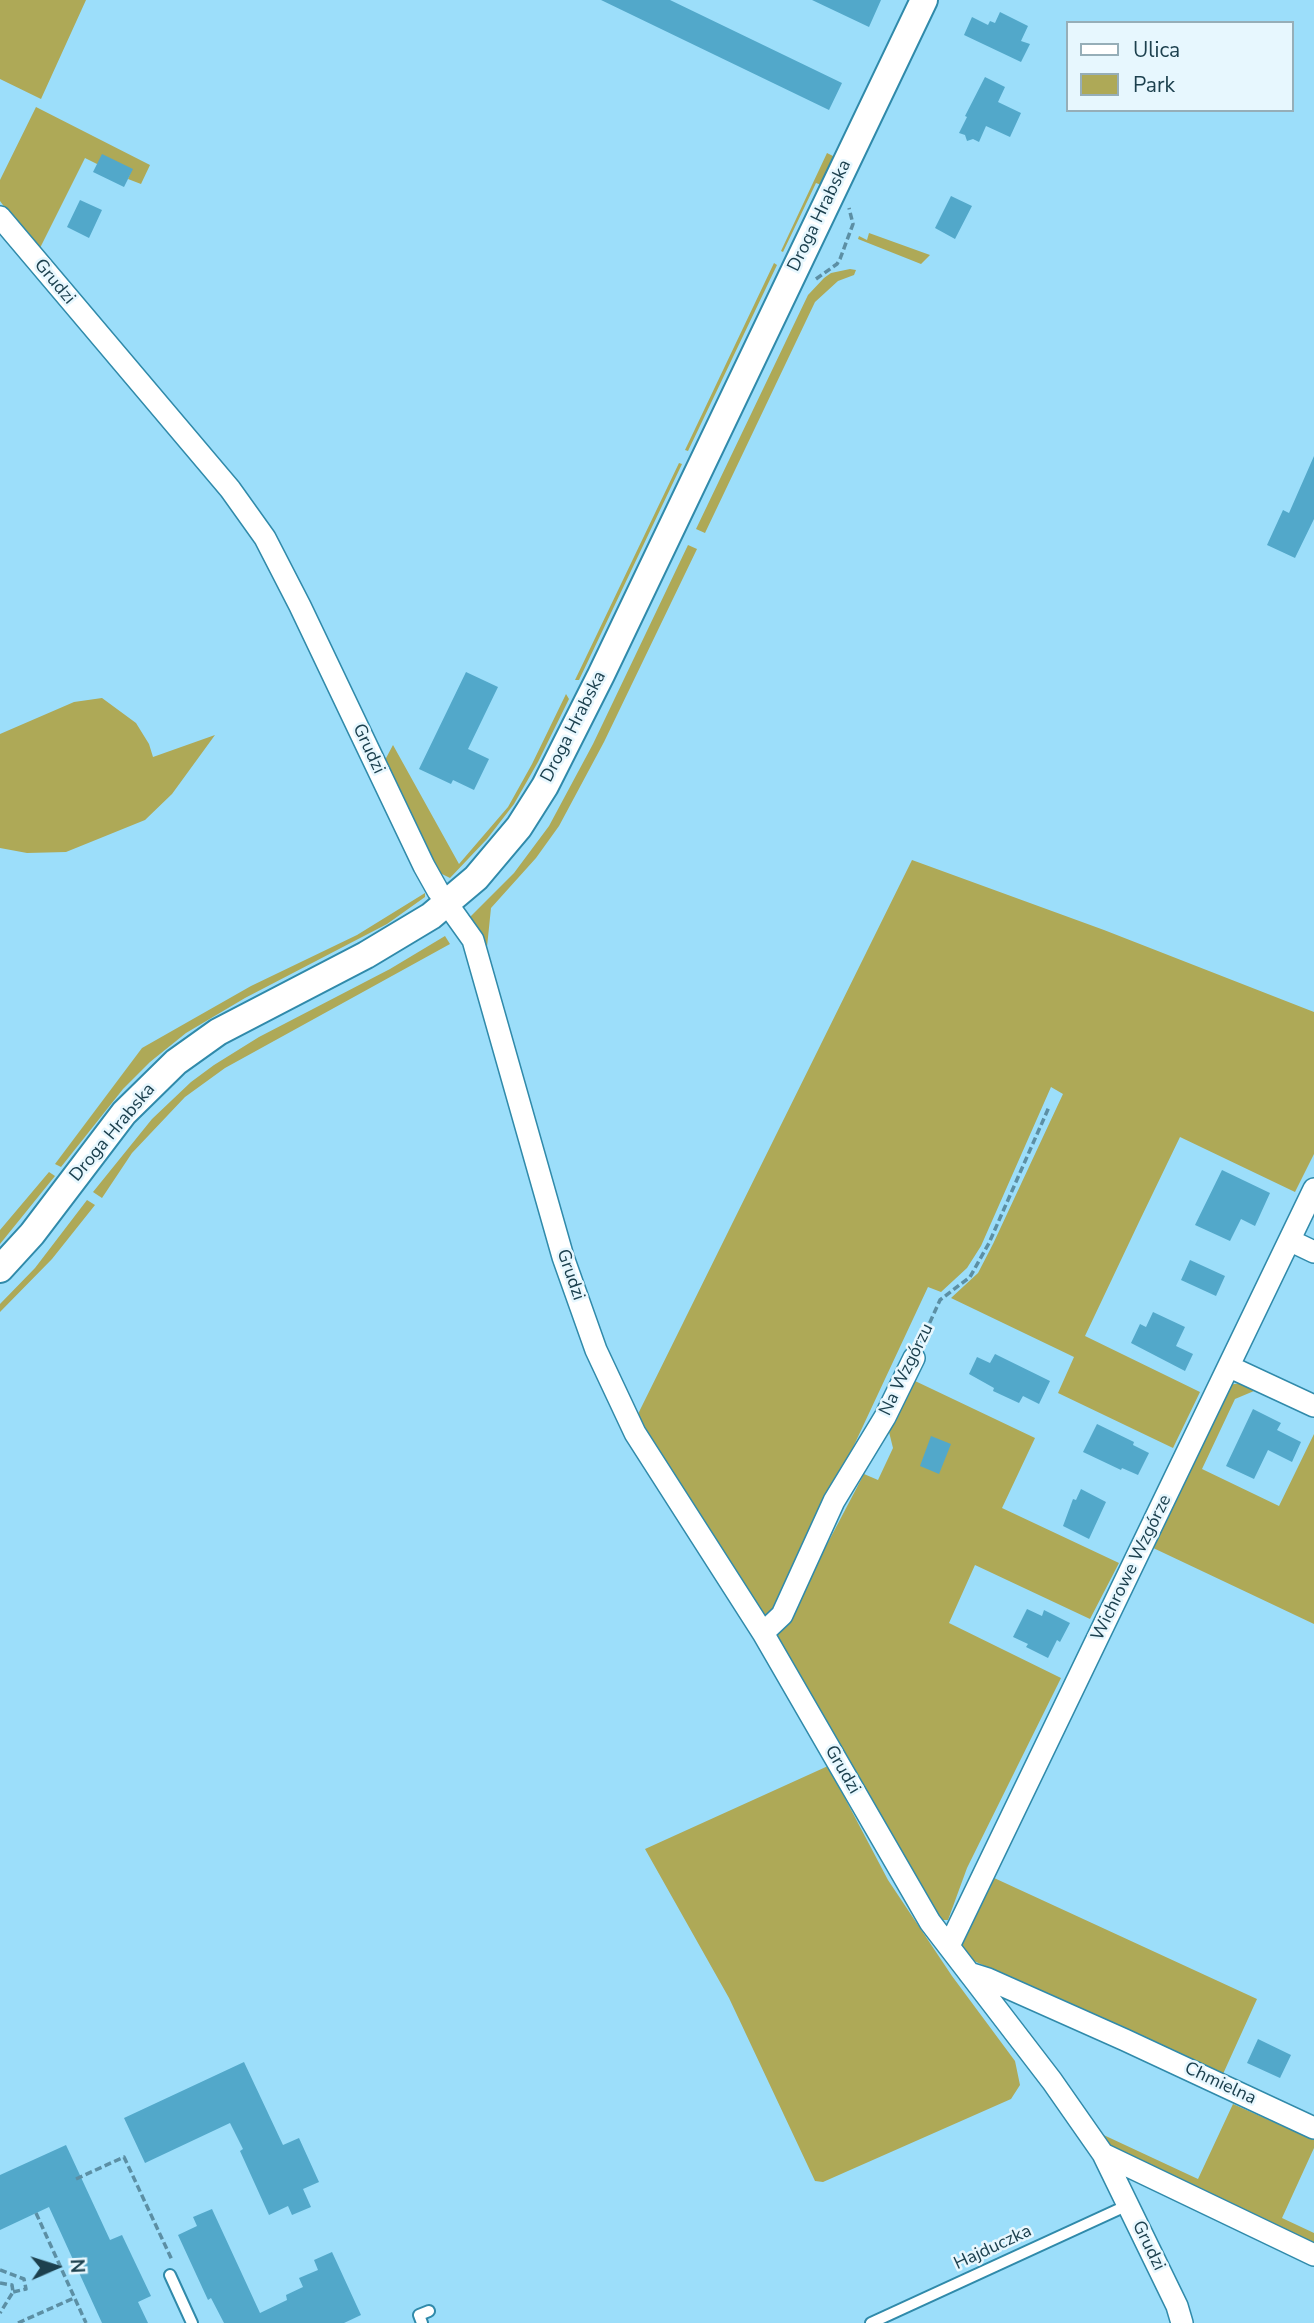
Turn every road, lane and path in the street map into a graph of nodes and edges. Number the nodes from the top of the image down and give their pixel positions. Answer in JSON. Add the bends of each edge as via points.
{"nodes":[{"id":1,"x":924,"y":0,"type":"edge"},
{"id":2,"x":0,"y":217,"type":"edge"},
{"id":3,"x":849,"y":237,"type":"dead end"},
{"id":4,"x":844,"y":251,"type":"dead end"},
{"id":5,"x":447,"y":903,"type":"junction"},
{"id":6,"x":1049,"y":1107,"type":"dead end"},
{"id":7,"x":1314,"y":1189,"type":"edge"},
{"id":8,"x":1291,"y":1241,"type":"junction"},
{"id":9,"x":1314,"y":1252,"type":"edge"},
{"id":10,"x":0,"y":1269,"type":"edge"},
{"id":11,"x":914,"y":1358,"type":"joint"},
{"id":12,"x":1230,"y":1367,"type":"junction"},
{"id":13,"x":1314,"y":1406,"type":"edge"},
{"id":14,"x":763,"y":1633,"type":"junction"},
{"id":15,"x":949,"y":1947,"type":"junction"},
{"id":16,"x":968,"y":1973,"type":"junction"},
{"id":17,"x":1314,"y":2127,"type":"edge"},
{"id":18,"x":1103,"y":2154,"type":"junction"},
{"id":19,"x":76,"y":2179,"type":"dead end"},
{"id":20,"x":1128,"y":2205,"type":"junction"},
{"id":21,"x":36,"y":2213,"type":"dead end"},
{"id":22,"x":1314,"y":2255,"type":"edge"},
{"id":23,"x":0,"y":2270,"type":"edge"},
{"id":24,"x":170,"y":2275,"type":"joint"},
{"id":25,"x":0,"y":2283,"type":"edge"},
{"id":26,"x":13,"y":2292,"type":"junction"},
{"id":27,"x":74,"y":2297,"type":"junction"},
{"id":28,"x":429,"y":2311,"type":"dead end"},
{"id":29,"x":0,"y":2313,"type":"edge"},
{"id":30,"x":18,"y":2323,"type":"edge"},
{"id":31,"x":86,"y":2323,"type":"edge"},
{"id":32,"x":192,"y":2323,"type":"edge"},
{"id":33,"x":422,"y":2323,"type":"edge"},
{"id":34,"x":871,"y":2323,"type":"edge"},
{"id":35,"x":1182,"y":2323,"type":"edge"}],
"edges":[{"from":1,"to":5,"type":"street","name":"Droga Hrabska","via":[[545,786],[509,841]]},
{"from":2,"to":5,"type":"street","name":"Grudzi","via":[[230,489],[265,538],[424,866]]},
{"from":3,"to":4,"type":"path"},
{"from":5,"to":10,"type":"street","name":"Droga Hrabska","via":[[366,955],[218,1032],[176,1062],[124,1113]]},
{"from":5,"to":14,"type":"street","name":"Grudzi","via":[[476,948],[563,1257],[596,1350],[635,1433]]},
{"from":6,"to":11,"type":"path","name":"Na Wzgórzu","via":[[989,1243],[970,1277],[940,1300]]},
{"from":7,"to":8,"type":"street","name":"Wichrowe Wzgórze"},
{"from":8,"to":9,"type":"street"},
{"from":8,"to":12,"type":"street","name":"Wichrowe Wzgórze"},
{"from":11,"to":14,"type":"street","name":"Na Wzgórzu","via":[[835,1501],[782,1615]]},
{"from":12,"to":13,"type":"street"},
{"from":12,"to":15,"type":"street","name":"Wichrowe Wzgórze"},
{"from":14,"to":15,"type":"street","name":"Grudzi","via":[[930,1922]]},
{"from":15,"to":16,"type":"street","name":"Grudzi"},
{"from":16,"to":17,"type":"street","name":"Chmielna"},
{"from":16,"to":18,"type":"street","name":"Grudzi"},
{"from":18,"to":20,"type":"street","name":"Grudzi"},
{"from":18,"to":22,"type":"street"},
{"from":19,"to":24,"type":"path","via":[[124,2157],[173,2261]]},
{"from":20,"to":34,"type":"lane","name":"Hajduczka"},
{"from":20,"to":35,"type":"street","name":"Grudzi"},
{"from":21,"to":27,"type":"path"},
{"from":23,"to":26,"type":"path","via":[[24,2279],[26,2289]]},
{"from":24,"to":32,"type":"lane"},
{"from":25,"to":26,"type":"path","via":[[12,2286]]},
{"from":26,"to":29,"type":"path"},
{"from":27,"to":30,"type":"path"},
{"from":27,"to":31,"type":"path"},
{"from":28,"to":33,"type":"lane","via":[[419,2315]]}]}
